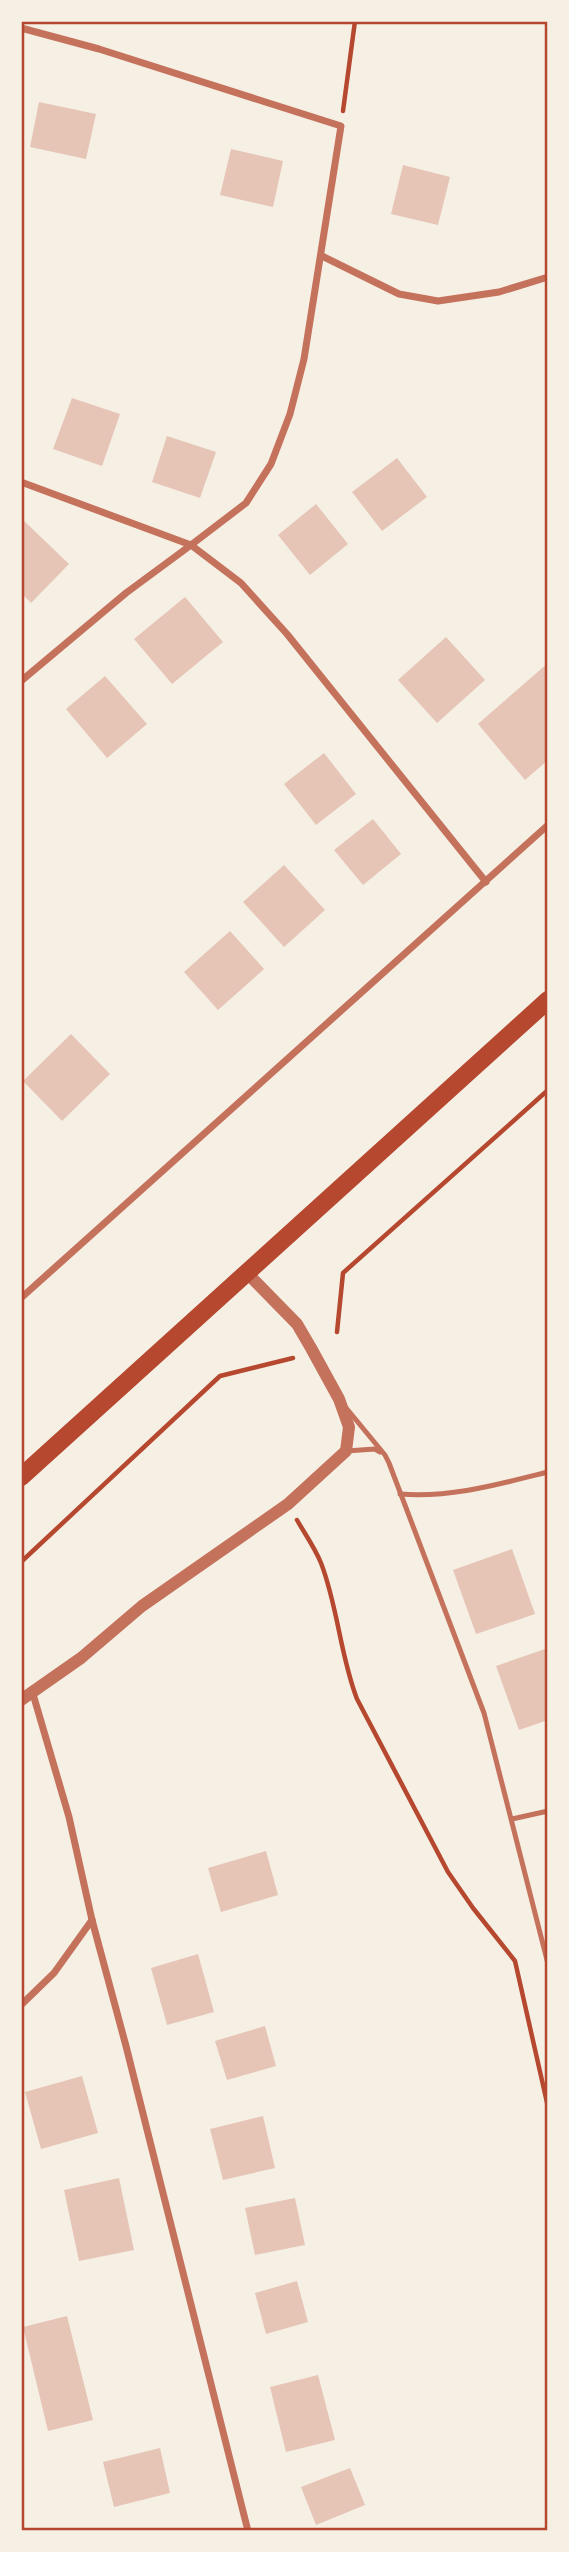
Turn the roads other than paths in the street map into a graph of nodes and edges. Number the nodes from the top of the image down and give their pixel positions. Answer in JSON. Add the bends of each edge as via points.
{"nodes":[{"id":1,"x":21,"y":29,"type":"edge"},
{"id":2,"x":322,"y":256,"type":"junction"},
{"id":3,"x":548,"y":277,"type":"edge"},
{"id":4,"x":21,"y":482,"type":"edge"},
{"id":5,"x":191,"y":545,"type":"junction"},
{"id":6,"x":21,"y":681,"type":"edge"},
{"id":7,"x":548,"y":825,"type":"edge"},
{"id":8,"x":486,"y":881,"type":"junction"},
{"id":9,"x":548,"y":1000,"type":"edge"},
{"id":10,"x":247,"y":1273,"type":"junction"},
{"id":11,"x":21,"y":1298,"type":"edge"},
{"id":12,"x":339,"y":1399,"type":"junction"},
{"id":13,"x":346,"y":1451,"type":"junction"},
{"id":14,"x":385,"y":1455,"type":"junction"},
{"id":15,"x":548,"y":1472,"type":"edge"},
{"id":16,"x":21,"y":1477,"type":"edge"},
{"id":17,"x":400,"y":1494,"type":"junction"},
{"id":18,"x":27,"y":1697,"type":"edge"},
{"id":19,"x":548,"y":1811,"type":"edge"},
{"id":20,"x":512,"y":1819,"type":"junction"},
{"id":21,"x":92,"y":1920,"type":"junction"},
{"id":22,"x":548,"y":1964,"type":"edge"},
{"id":23,"x":21,"y":2005,"type":"edge"},
{"id":24,"x":248,"y":2531,"type":"edge"}],
"edges":[{"from":1,"to":2,"type":"street","via":[[341,126]]},
{"from":2,"to":3,"type":"street","via":[[399,294],[438,301],[499,292]]},
{"from":2,"to":5,"type":"street","via":[[304,359],[271,464],[246,503]]},
{"from":4,"to":5,"type":"street"},
{"from":5,"to":6,"type":"street"},
{"from":5,"to":8,"type":"street","via":[[241,583],[287,634]]},
{"from":7,"to":8,"type":"street"},
{"from":8,"to":11,"type":"street"},
{"from":9,"to":10,"type":"main road"},
{"from":10,"to":12,"type":"street","via":[[297,1324]]},
{"from":10,"to":16,"type":"main road"},
{"from":12,"to":13,"type":"street","via":[[349,1427]]},
{"from":12,"to":14,"type":"lane"},
{"from":13,"to":14,"type":"lane","via":[[375,1449]]},
{"from":13,"to":18,"type":"street","via":[[288,1504],[142,1606]]},
{"from":14,"to":17,"type":"lane"},
{"from":15,"to":17,"type":"lane","via":[[472,1491]]},
{"from":17,"to":20,"type":"lane","via":[[484,1713]]},
{"from":18,"to":21,"type":"street","via":[[69,1817]]},
{"from":19,"to":20,"type":"lane"},
{"from":20,"to":22,"type":"lane"},
{"from":21,"to":23,"type":"street","via":[[54,1973]]},
{"from":21,"to":24,"type":"street"}]}
